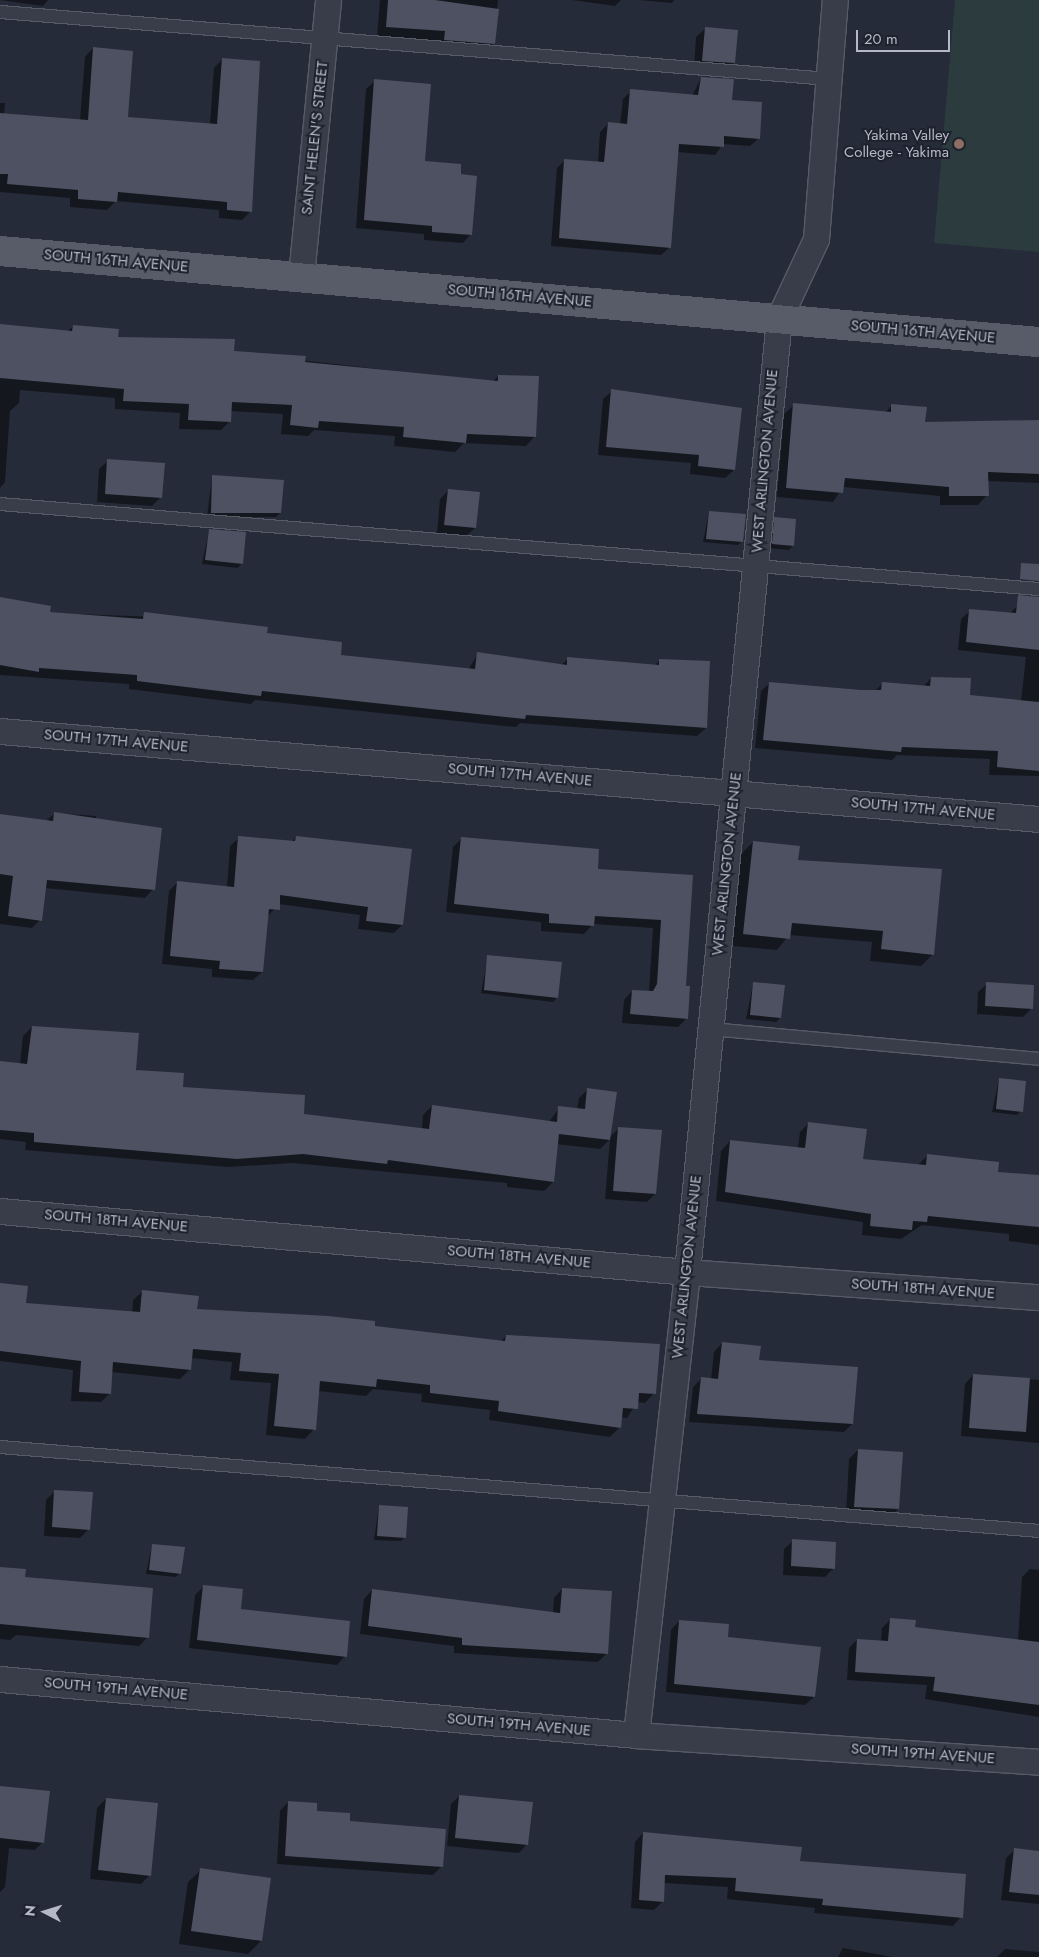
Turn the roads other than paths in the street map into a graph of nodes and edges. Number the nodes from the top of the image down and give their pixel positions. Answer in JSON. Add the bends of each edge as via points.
{"nodes":[{"id":1,"x":328,"y":0,"type":"edge"},
{"id":2,"x":835,"y":0,"type":"edge"},
{"id":3,"x":0,"y":12,"type":"edge"},
{"id":4,"x":324,"y":39,"type":"junction"},
{"id":5,"x":829,"y":79,"type":"junction"},
{"id":6,"x":0,"y":251,"type":"edge"},
{"id":7,"x":302,"y":276,"type":"junction"},
{"id":8,"x":779,"y":318,"type":"junction"},
{"id":9,"x":1039,"y":342,"type":"edge"},
{"id":10,"x":0,"y":504,"type":"edge"},
{"id":11,"x":755,"y":566,"type":"junction"},
{"id":12,"x":1039,"y":589,"type":"edge"},
{"id":13,"x":0,"y":731,"type":"edge"},
{"id":14,"x":733,"y":793,"type":"junction"},
{"id":15,"x":1039,"y":819,"type":"edge"},
{"id":16,"x":711,"y":1029,"type":"junction"},
{"id":17,"x":1039,"y":1059,"type":"edge"},
{"id":18,"x":0,"y":1211,"type":"edge"},
{"id":19,"x":687,"y":1272,"type":"junction"},
{"id":20,"x":1039,"y":1297,"type":"edge"},
{"id":21,"x":0,"y":1447,"type":"edge"},
{"id":22,"x":662,"y":1498,"type":"junction"},
{"id":23,"x":1039,"y":1531,"type":"edge"},
{"id":24,"x":0,"y":1679,"type":"edge"},
{"id":25,"x":636,"y":1735,"type":"junction"},
{"id":26,"x":1039,"y":1762,"type":"edge"}],
"edges":[{"from":1,"to":4,"type":"street","name":"SAINT HELEN'S STREET"},
{"from":2,"to":5,"type":"street","name":"WEST ARLINGTON AVENUE"},
{"from":3,"to":4,"type":"lane"},
{"from":4,"to":5,"type":"lane"},
{"from":4,"to":7,"type":"street","name":"SAINT HELEN'S STREET"},
{"from":5,"to":8,"type":"street","name":"WEST ARLINGTON AVENUE","via":[[816,239]]},
{"from":6,"to":7,"type":"main road","name":"SOUTH 16TH AVENUE"},
{"from":7,"to":8,"type":"main road","name":"SOUTH 16TH AVENUE"},
{"from":8,"to":9,"type":"main road","name":"SOUTH 16TH AVENUE"},
{"from":8,"to":11,"type":"street","name":"WEST ARLINGTON AVENUE"},
{"from":10,"to":11,"type":"lane"},
{"from":11,"to":12,"type":"lane"},
{"from":11,"to":14,"type":"street","name":"WEST ARLINGTON AVENUE"},
{"from":13,"to":14,"type":"street","name":"SOUTH 17TH AVENUE"},
{"from":14,"to":15,"type":"street","name":"SOUTH 17TH AVENUE"},
{"from":14,"to":16,"type":"street","name":"WEST ARLINGTON AVENUE"},
{"from":16,"to":17,"type":"lane"},
{"from":16,"to":19,"type":"street","name":"WEST ARLINGTON AVENUE"},
{"from":18,"to":19,"type":"street","name":"SOUTH 18TH AVENUE"},
{"from":19,"to":20,"type":"street","name":"SOUTH 18TH AVENUE"},
{"from":19,"to":22,"type":"street","name":"WEST ARLINGTON AVENUE"},
{"from":21,"to":22,"type":"lane"},
{"from":22,"to":23,"type":"lane"},
{"from":22,"to":25,"type":"street","name":"WEST ARLINGTON AVENUE"},
{"from":24,"to":25,"type":"street","name":"SOUTH 19TH AVENUE"},
{"from":25,"to":26,"type":"street","name":"SOUTH 19TH AVENUE"}]}
